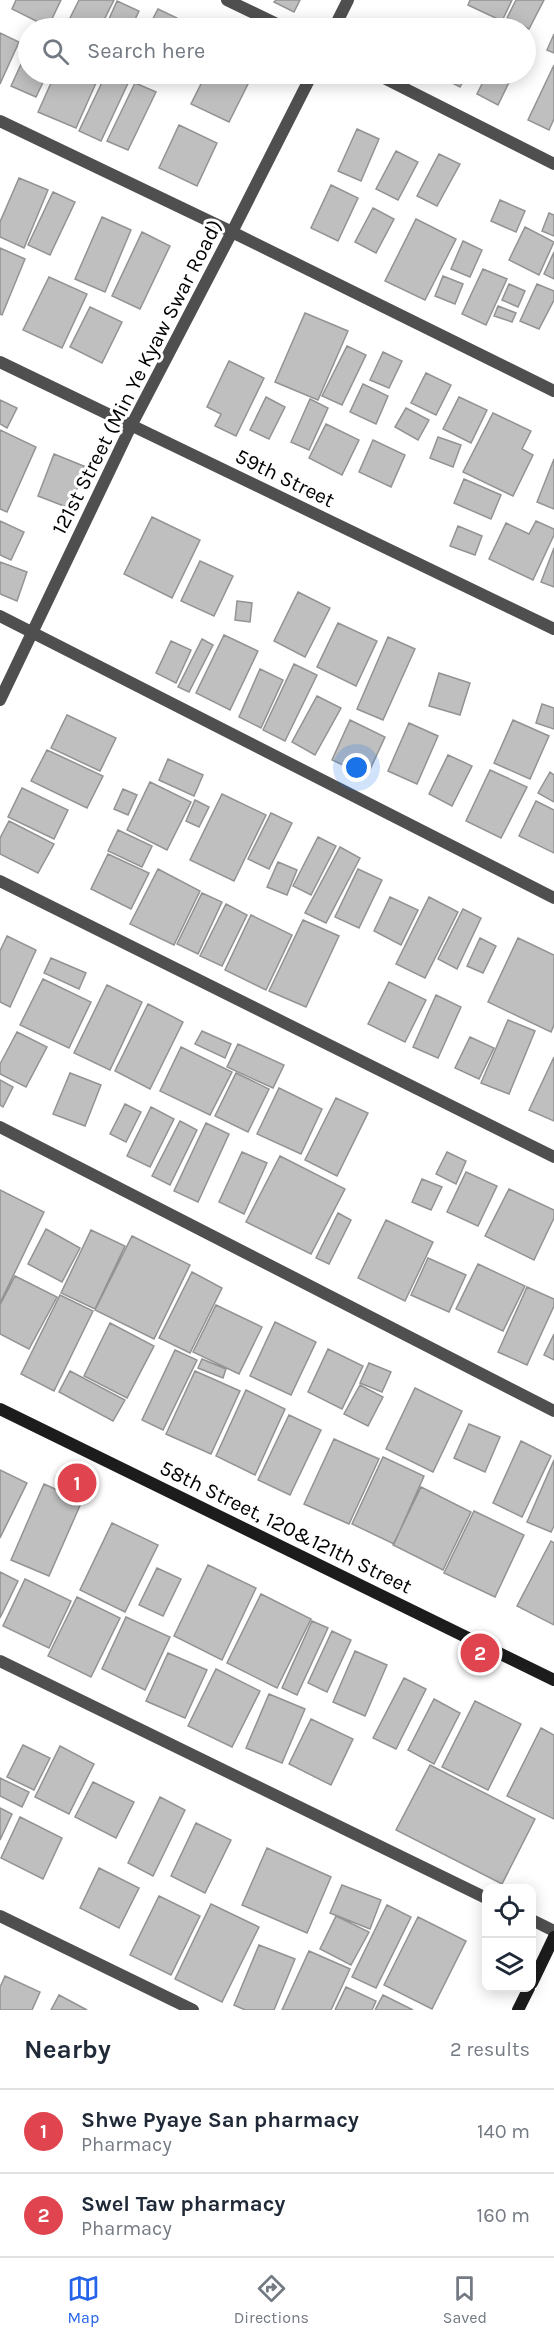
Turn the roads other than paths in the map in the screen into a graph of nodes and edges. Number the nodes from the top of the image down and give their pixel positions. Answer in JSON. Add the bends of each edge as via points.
{"nodes":[{"id":1,"x":227,"y":0,"type":"edge"},
{"id":2,"x":348,"y":0,"type":"edge"},
{"id":3,"x":264,"y":18,"type":"edge"},
{"id":4,"x":339,"y":18,"type":"edge"},
{"id":5,"x":307,"y":84,"type":"edge"},
{"id":6,"x":396,"y":84,"type":"edge"},
{"id":7,"x":0,"y":121,"type":"edge"},
{"id":8,"x":554,"y":164,"type":"edge"},
{"id":9,"x":232,"y":232,"type":"junction"},
{"id":10,"x":0,"y":362,"type":"edge"},
{"id":11,"x":554,"y":391,"type":"edge"},
{"id":12,"x":131,"y":426,"type":"junction"},
{"id":13,"x":0,"y":616,"type":"edge"},
{"id":14,"x":554,"y":629,"type":"edge"},
{"id":15,"x":34,"y":632,"type":"junction"},
{"id":16,"x":0,"y":700,"type":"edge"},
{"id":17,"x":0,"y":881,"type":"edge"},
{"id":18,"x":554,"y":898,"type":"edge"},
{"id":19,"x":0,"y":1127,"type":"edge"},
{"id":20,"x":554,"y":1157,"type":"edge"},
{"id":21,"x":0,"y":1409,"type":"edge"},
{"id":22,"x":554,"y":1411,"type":"edge"},
{"id":23,"x":0,"y":1661,"type":"edge"},
{"id":24,"x":554,"y":1680,"type":"edge"},
{"id":25,"x":482,"y":1896,"type":"edge"},
{"id":26,"x":0,"y":1916,"type":"edge"},
{"id":27,"x":536,"y":1922,"type":"edge"},
{"id":28,"x":554,"y":1931,"type":"edge"},
{"id":29,"x":554,"y":1937,"type":"edge"},
{"id":30,"x":536,"y":1973,"type":"edge"},
{"id":31,"x":527,"y":1992,"type":"edge"},
{"id":32,"x":193,"y":2010,"type":"edge"},
{"id":33,"x":518,"y":2010,"type":"edge"}],
"edges":[{"from":1,"to":3,"type":"street"},
{"from":2,"to":4,"type":"street"},
{"from":5,"to":9,"type":"street","name":"121st Street (Min Ye Kyaw Swar Road)"},
{"from":6,"to":8,"type":"street"},
{"from":7,"to":9,"type":"street"},
{"from":9,"to":11,"type":"street"},
{"from":9,"to":12,"type":"street","name":"121st Street (Min Ye Kyaw Swar Road)"},
{"from":10,"to":12,"type":"street","name":"59th Street"},
{"from":12,"to":14,"type":"street","name":"59th Street"},
{"from":12,"to":15,"type":"street","name":"121st Street (Min Ye Kyaw Swar Road)"},
{"from":13,"to":15,"type":"street"},
{"from":15,"to":16,"type":"street","name":"121st Street (Min Ye Kyaw Swar Road)"},
{"from":15,"to":18,"type":"street"},
{"from":17,"to":20,"type":"street"},
{"from":19,"to":22,"type":"street"},
{"from":21,"to":24,"type":"main road","name":"58th Street, 120&121th Street"},
{"from":23,"to":25,"type":"street"},
{"from":26,"to":32,"type":"street"},
{"from":27,"to":28,"type":"street"},
{"from":29,"to":30,"type":"main road"},
{"from":31,"to":33,"type":"main road"}]}
